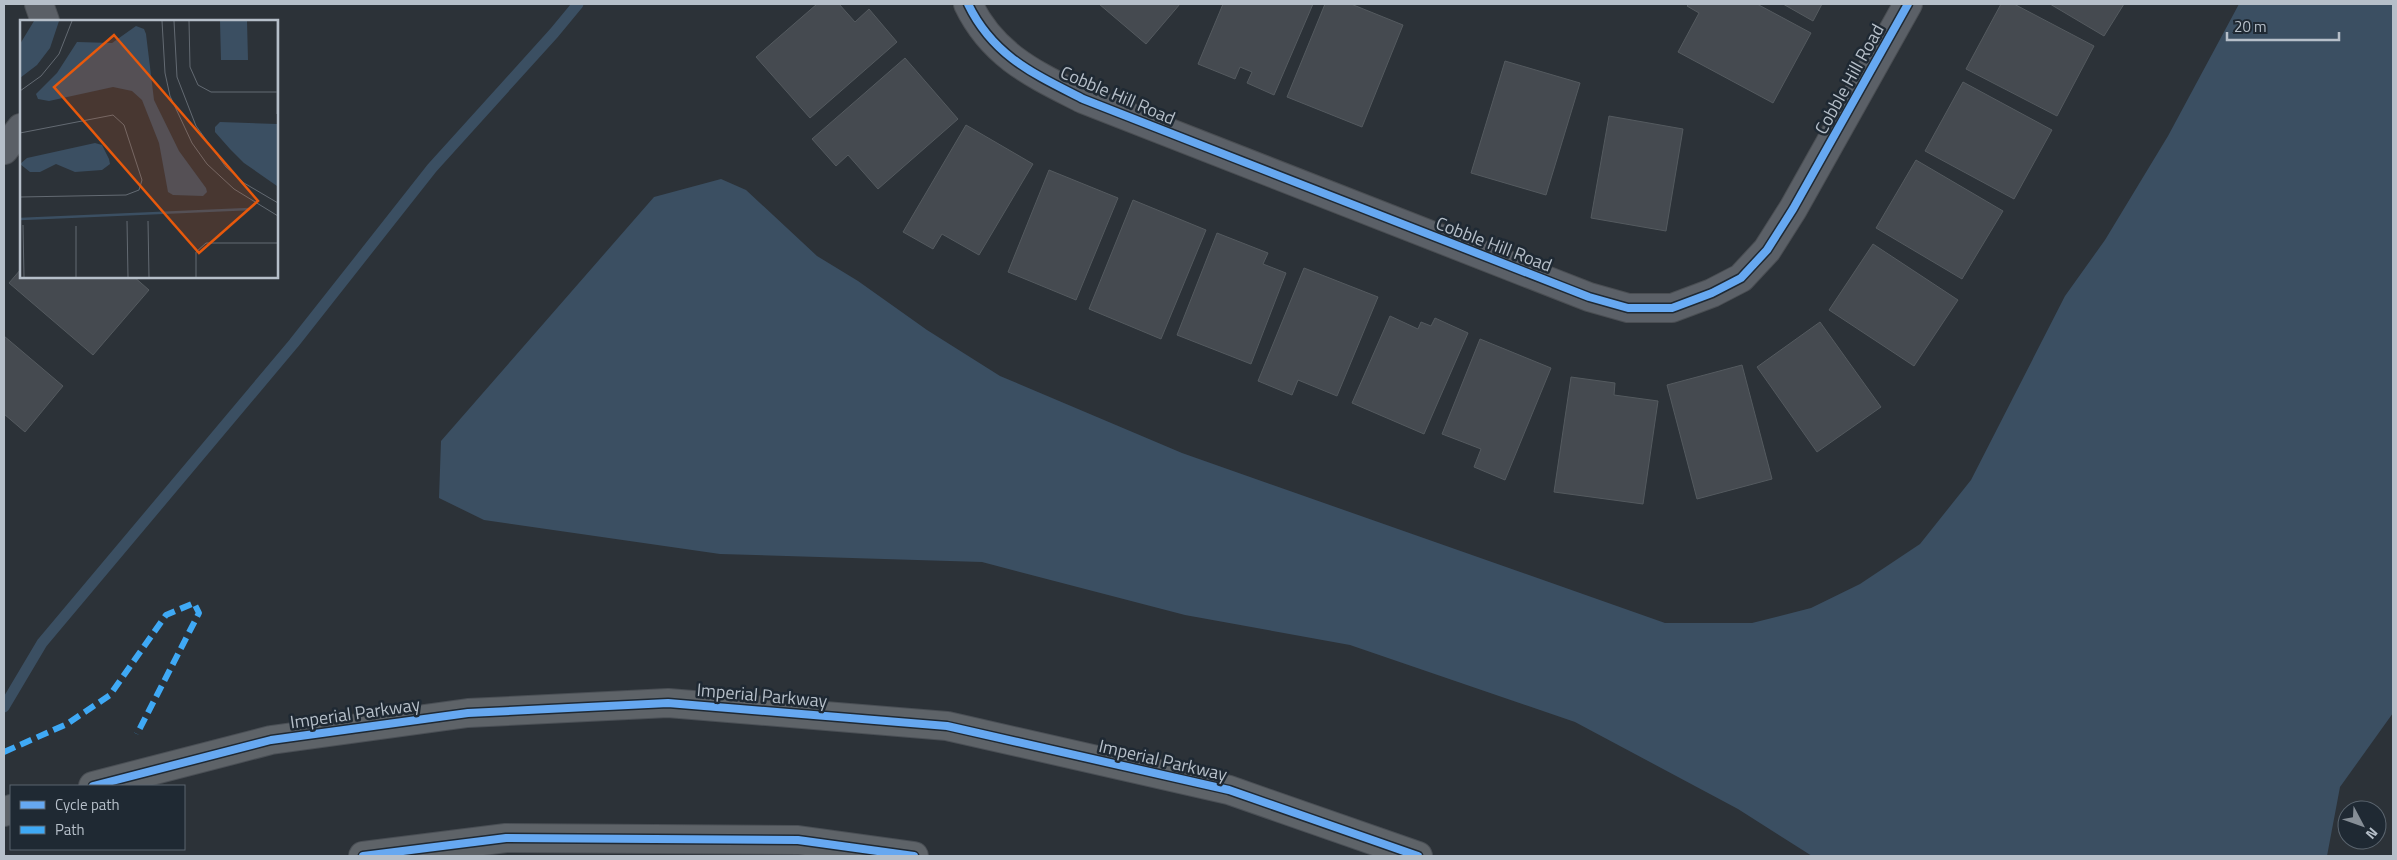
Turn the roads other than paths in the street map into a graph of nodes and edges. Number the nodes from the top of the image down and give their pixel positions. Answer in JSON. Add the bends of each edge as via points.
{"nodes":[{"id":1,"x":39,"y":4,"type":"edge"},
{"id":2,"x":968,"y":4,"type":"edge"},
{"id":3,"x":1908,"y":4,"type":"edge"},
{"id":4,"x":45,"y":20,"type":"edge"},
{"id":5,"x":20,"y":129,"type":"edge"},
{"id":6,"x":4,"y":150,"type":"edge"},
{"id":7,"x":97,"y":785,"type":"edge"},
{"id":8,"x":363,"y":856,"type":"edge"},
{"id":9,"x":914,"y":856,"type":"edge"},
{"id":10,"x":1418,"y":856,"type":"edge"}],
"edges":[{"from":1,"to":4,"type":"street"},
{"from":2,"to":3,"type":"street","name":"Cobble Hill Road","via":[[978,24],[1000,51],[1031,73],[1083,99],[1589,297],[1628,308],[1672,308],[1712,293],[1741,278],[1767,250]]},
{"from":5,"to":6,"type":"street"},
{"from":7,"to":10,"type":"main road","name":"Imperial Parkway","via":[[271,740],[468,713],[668,703],[947,726],[1229,790]]},
{"from":8,"to":9,"type":"main road","via":[[506,838],[798,840]]}]}
